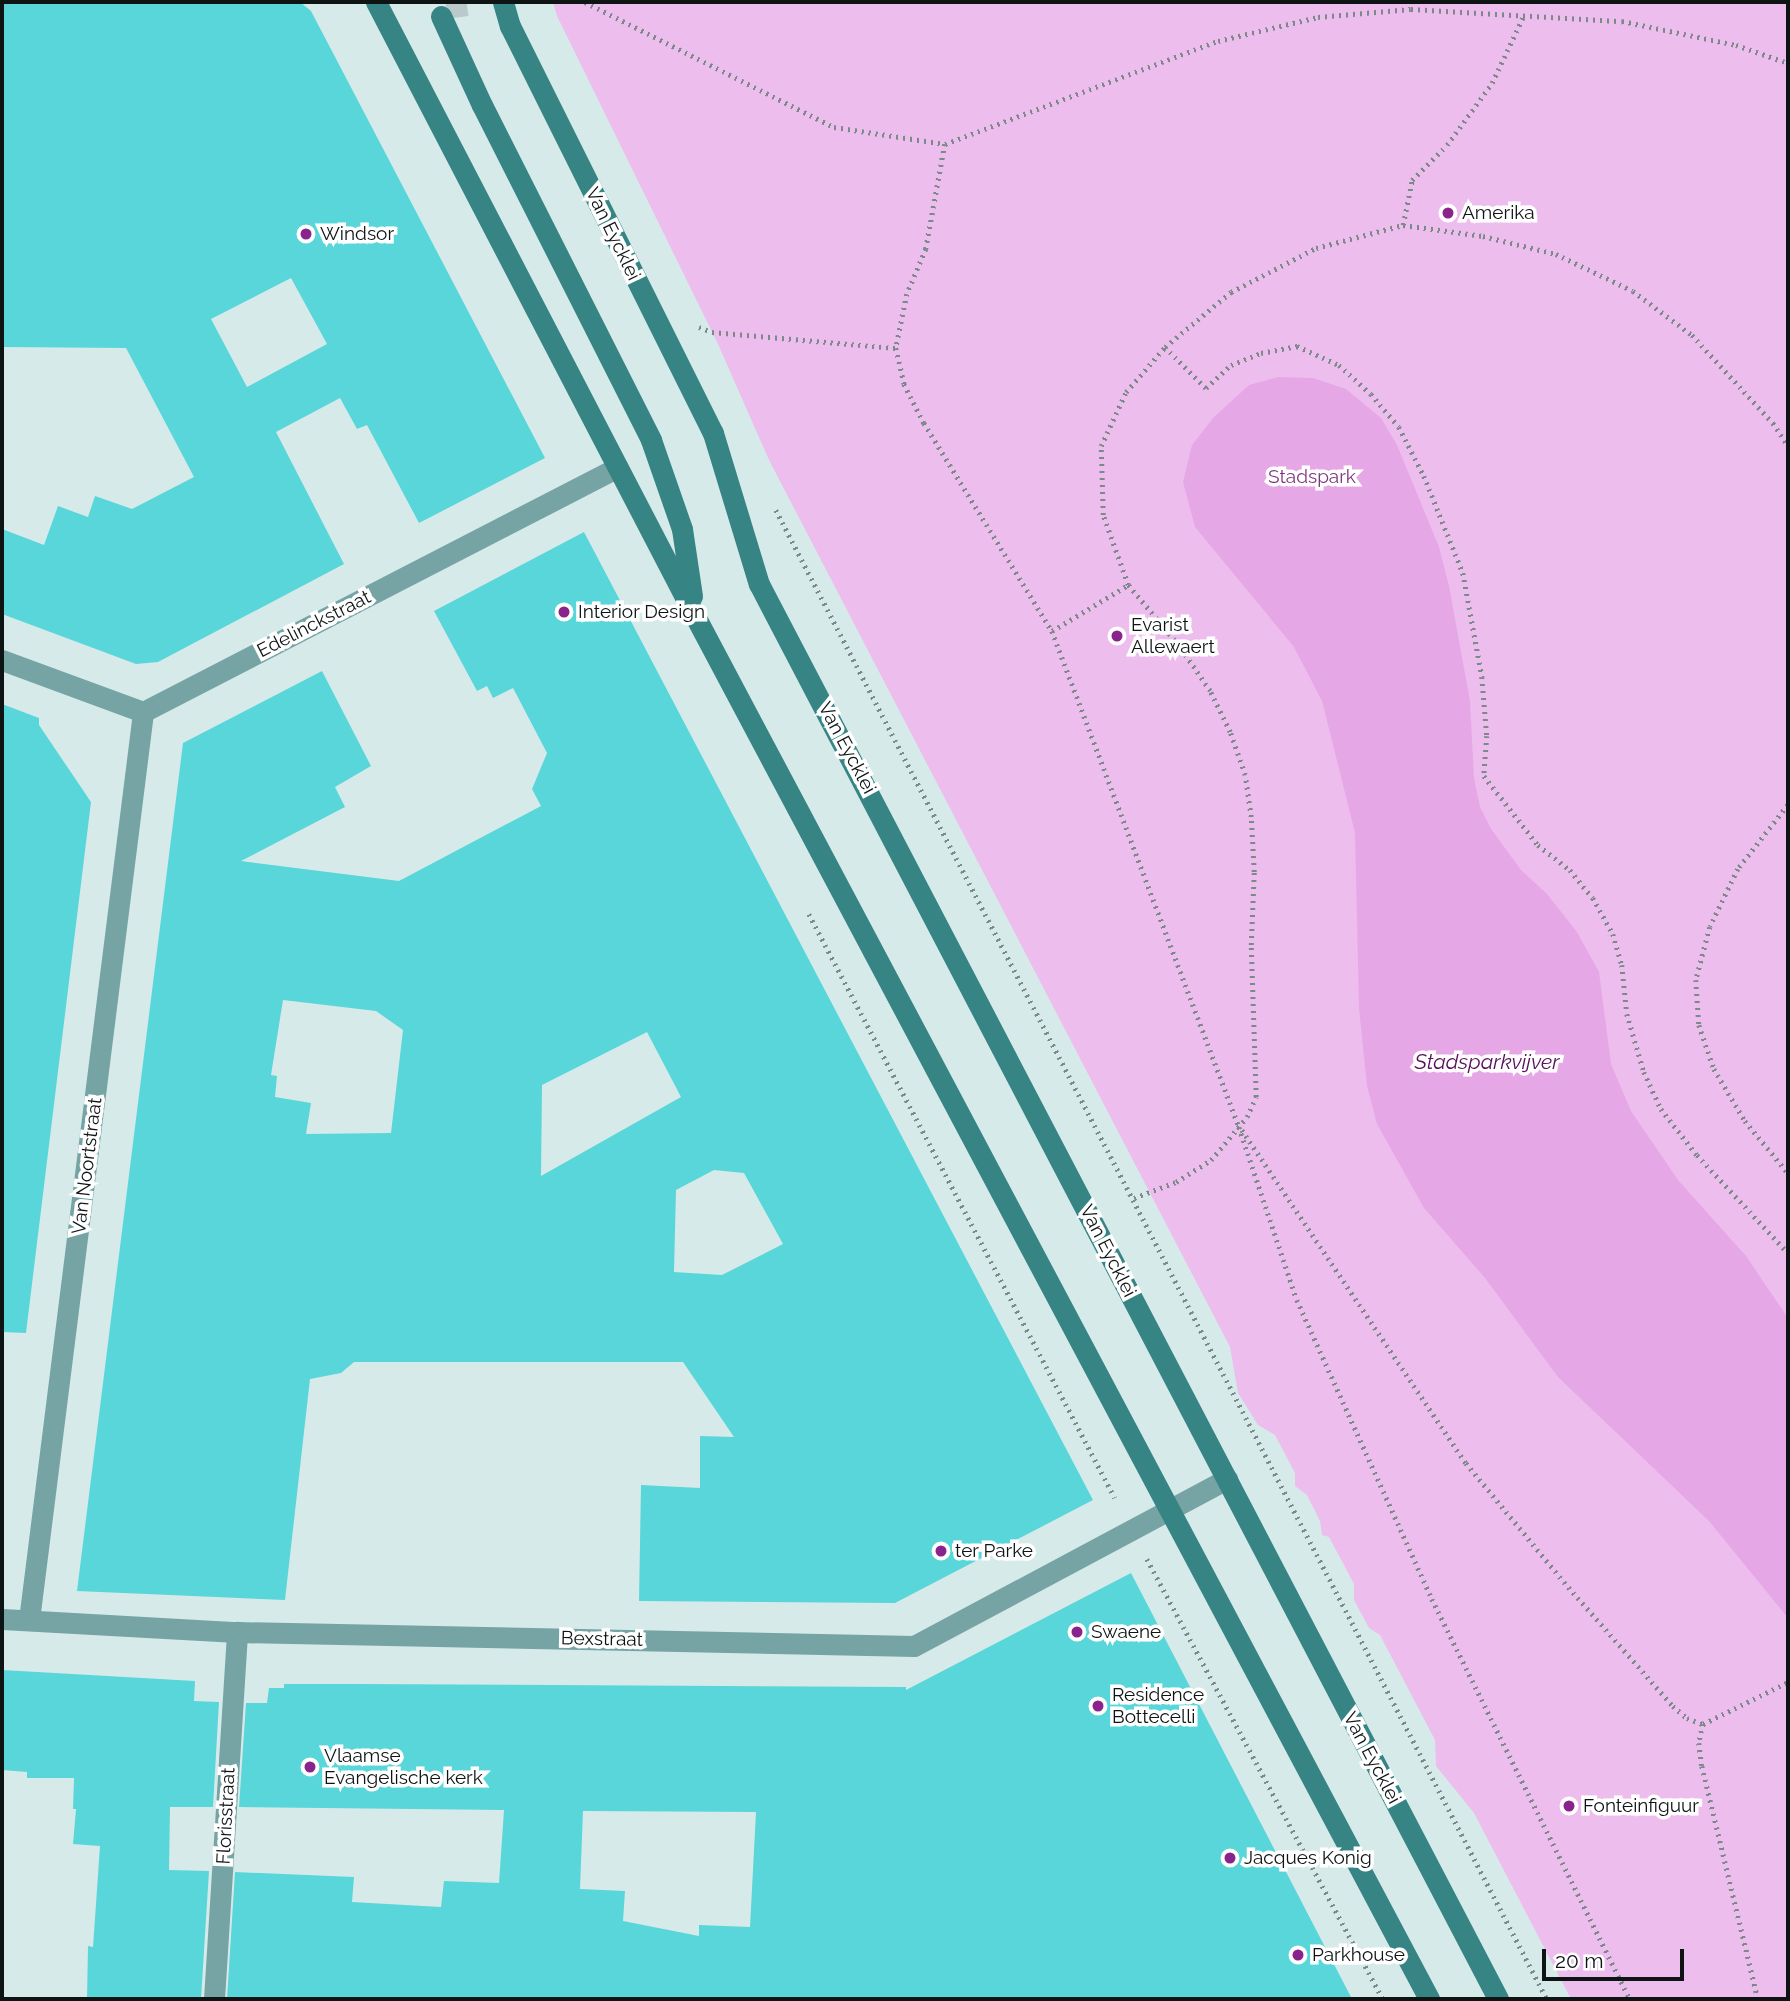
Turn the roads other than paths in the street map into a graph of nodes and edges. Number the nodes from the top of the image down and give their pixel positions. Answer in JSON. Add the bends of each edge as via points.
{"nodes":[{"id":1,"x":376,"y":2,"type":"edge"},
{"id":2,"x":503,"y":2,"type":"edge"},
{"id":3,"x":449,"y":16,"type":"tunnel mouth"},
{"id":4,"x":618,"y":467,"type":"junction"},
{"id":5,"x":695,"y":616,"type":"junction"},
{"id":6,"x":2,"y":660,"type":"edge"},
{"id":7,"x":143,"y":712,"type":"junction"},
{"id":8,"x":1227,"y":1479,"type":"junction"},
{"id":9,"x":1169,"y":1511,"type":"junction"},
{"id":10,"x":2,"y":1619,"type":"edge"},
{"id":11,"x":29,"y":1620,"type":"junction"},
{"id":12,"x":237,"y":1632,"type":"junction"},
{"id":13,"x":214,"y":1999,"type":"edge"},
{"id":14,"x":1429,"y":1999,"type":"edge"},
{"id":15,"x":1498,"y":1999,"type":"edge"}],
"edges":[{"from":1,"to":4,"type":"main road"},
{"from":2,"to":8,"type":"main road","name":"Van Eycklei","via":[[510,26],[713,433],[759,584]]},
{"from":3,"to":5,"type":"main road","via":[[482,105],[652,439],[681,529]]},
{"from":4,"to":5,"type":"main road"},
{"from":4,"to":7,"type":"street","name":"Edelinckstraat"},
{"from":5,"to":9,"type":"main road"},
{"from":6,"to":7,"type":"street"},
{"from":7,"to":11,"type":"street","name":"Van Noortstraat"},
{"from":8,"to":9,"type":"street"},
{"from":8,"to":15,"type":"main road","name":"Van Eycklei"},
{"from":9,"to":12,"type":"street","name":"Bexstraat","via":[[914,1646]]},
{"from":9,"to":14,"type":"main road"},
{"from":10,"to":11,"type":"street","name":"Bexstraat"},
{"from":11,"to":12,"type":"street","name":"Bexstraat"},
{"from":12,"to":13,"type":"street","name":"Florisstraat"}]}
